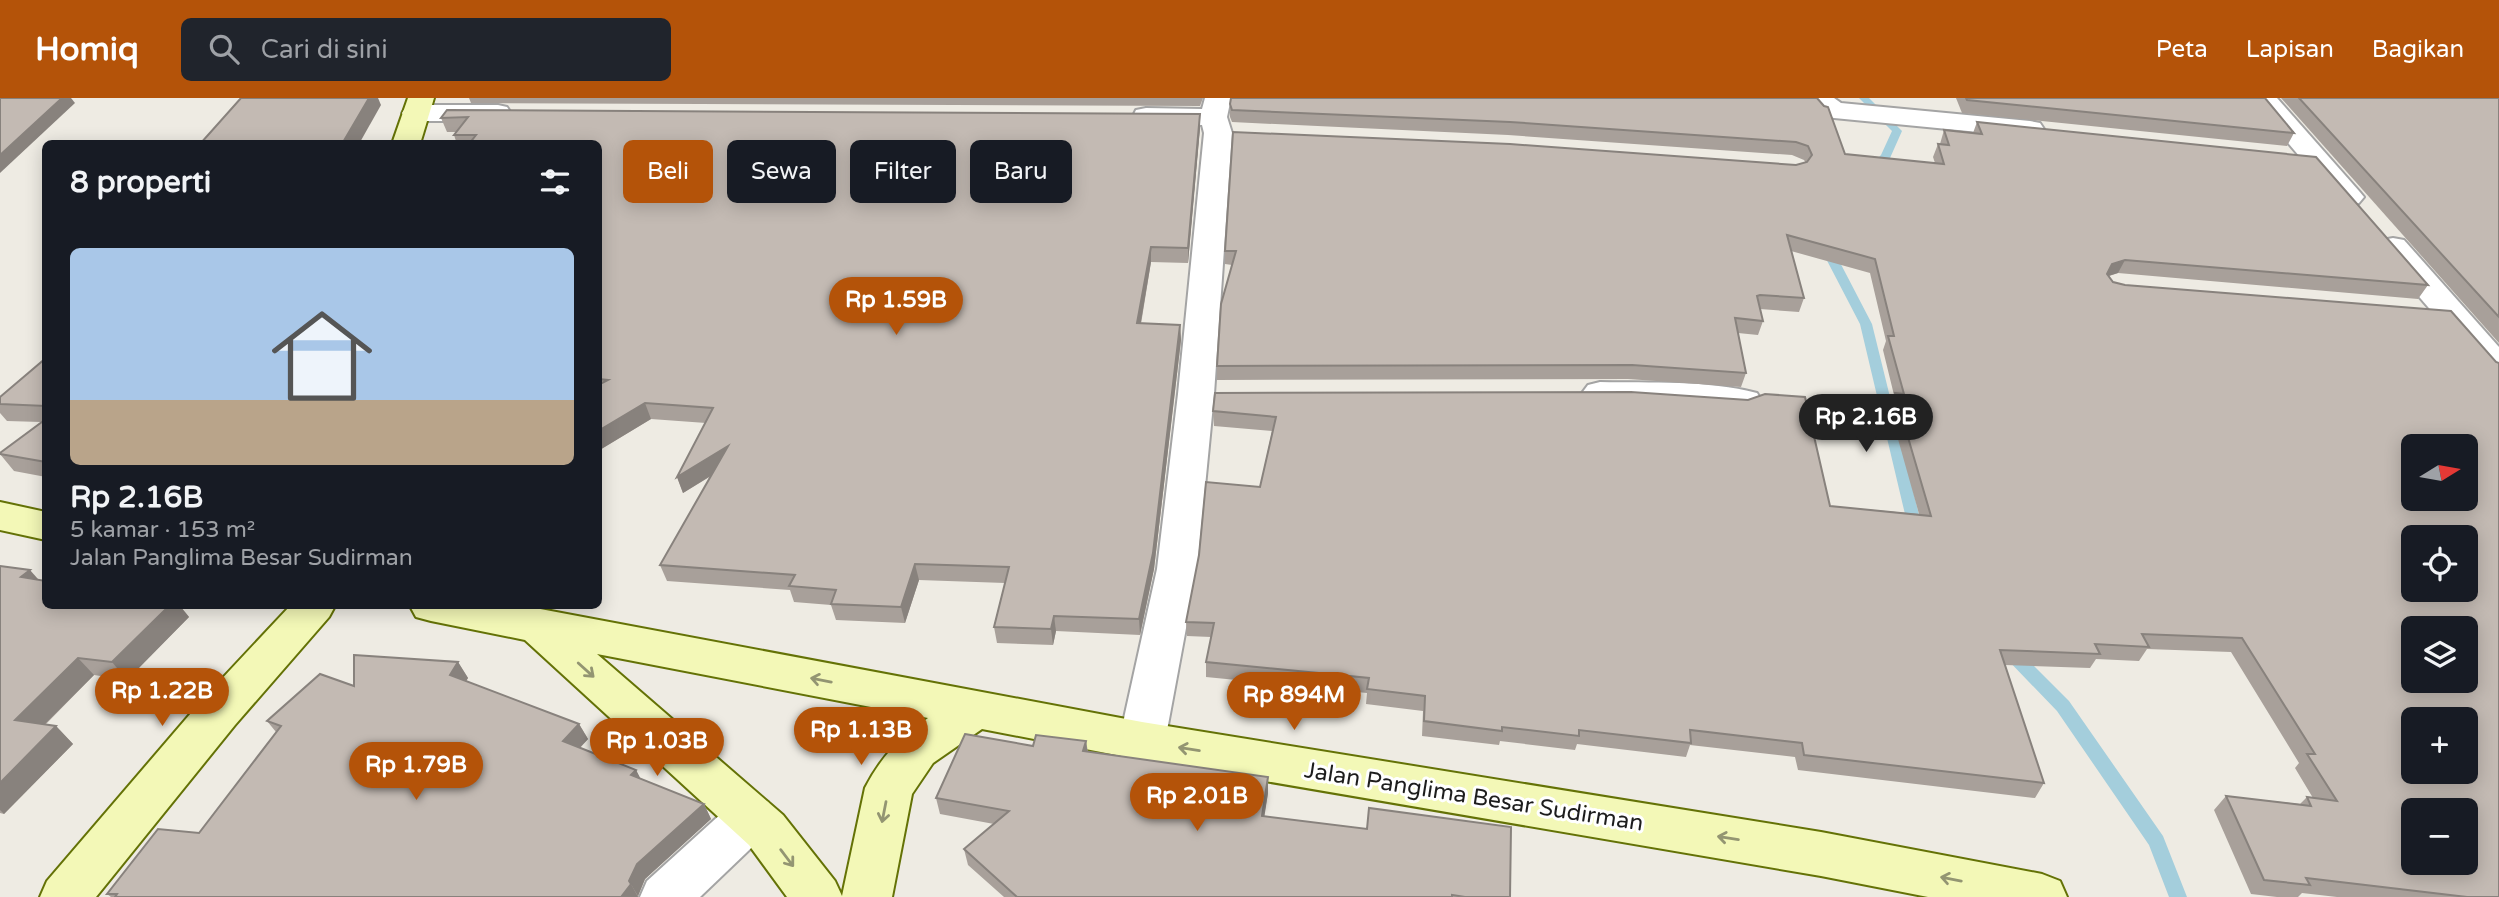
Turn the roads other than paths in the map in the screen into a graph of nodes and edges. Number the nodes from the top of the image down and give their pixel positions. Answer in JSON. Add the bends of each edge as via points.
{"nodes":[{"id":1,"x":1816,"y":98,"type":"edge"},
{"id":2,"x":2263,"y":98,"type":"edge"},
{"id":3,"x":418,"y":105,"type":"edge"},
{"id":4,"x":527,"y":113,"type":"edge"},
{"id":5,"x":1114,"y":116,"type":"edge"},
{"id":6,"x":1224,"y":120,"type":"edge"},
{"id":7,"x":2050,"y":131,"type":"edge"},
{"id":8,"x":407,"y":140,"type":"edge"},
{"id":9,"x":2277,"y":156,"type":"edge"},
{"id":10,"x":2317,"y":160,"type":"junction"},
{"id":11,"x":2410,"y":311,"type":"edge"},
{"id":12,"x":2451,"y":314,"type":"junction"},
{"id":13,"x":2499,"y":368,"type":"edge"},
{"id":14,"x":1574,"y":393,"type":"edge"},
{"id":15,"x":1744,"y":401,"type":"edge"},
{"id":16,"x":0,"y":516,"type":"edge"},
{"id":17,"x":42,"y":525,"type":"edge"},
{"id":18,"x":311,"y":609,"type":"edge"},
{"id":19,"x":462,"y":609,"type":"edge"},
{"id":20,"x":525,"y":615,"type":"edge"},
{"id":21,"x":974,"y":709,"type":"junction"},
{"id":22,"x":1142,"y":741,"type":"junction"},
{"id":23,"x":751,"y":817,"type":"junction"},
{"id":24,"x":65,"y":897,"type":"edge"},
{"id":25,"x":665,"y":897,"type":"edge"},
{"id":26,"x":817,"y":897,"type":"edge"},
{"id":27,"x":867,"y":897,"type":"edge"},
{"id":28,"x":2042,"y":897,"type":"edge"}],
"edges":[{"from":1,"to":7,"type":"street","via":[[1840,111]]},
{"from":2,"to":10,"type":"street"},
{"from":3,"to":4,"type":"street"},
{"from":3,"to":8,"type":"main road"},
{"from":5,"to":6,"type":"street"},
{"from":6,"to":22,"type":"street","via":[[1209,393]]},
{"from":9,"to":10,"type":"street"},
{"from":10,"to":12,"type":"street"},
{"from":11,"to":12,"type":"street"},
{"from":12,"to":13,"type":"street"},
{"from":14,"to":15,"type":"street","via":[[1670,394]]},
{"from":16,"to":17,"type":"main road"},
{"from":18,"to":24,"type":"main road"},
{"from":19,"to":20,"type":"main road","name":"Jalan Panglima Besar Sudirman"},
{"from":21,"to":20,"type":"main road","name":"Jalan Panglima Besar Sudirman","one_way":true},
{"from":20,"to":23,"type":"main road","one_way":true},
{"from":21,"to":22,"type":"main road","name":"Jalan Panglima Besar Sudirman"},
{"from":21,"to":27,"type":"main road","one_way":true,"via":[[917,750],[889,788]]},
{"from":28,"to":22,"type":"main road","name":"Jalan Panglima Besar Sudirman","one_way":true,"via":[[1821,854]]},
{"from":23,"to":25,"type":"street"},
{"from":23,"to":26,"type":"main road","one_way":true}]}
